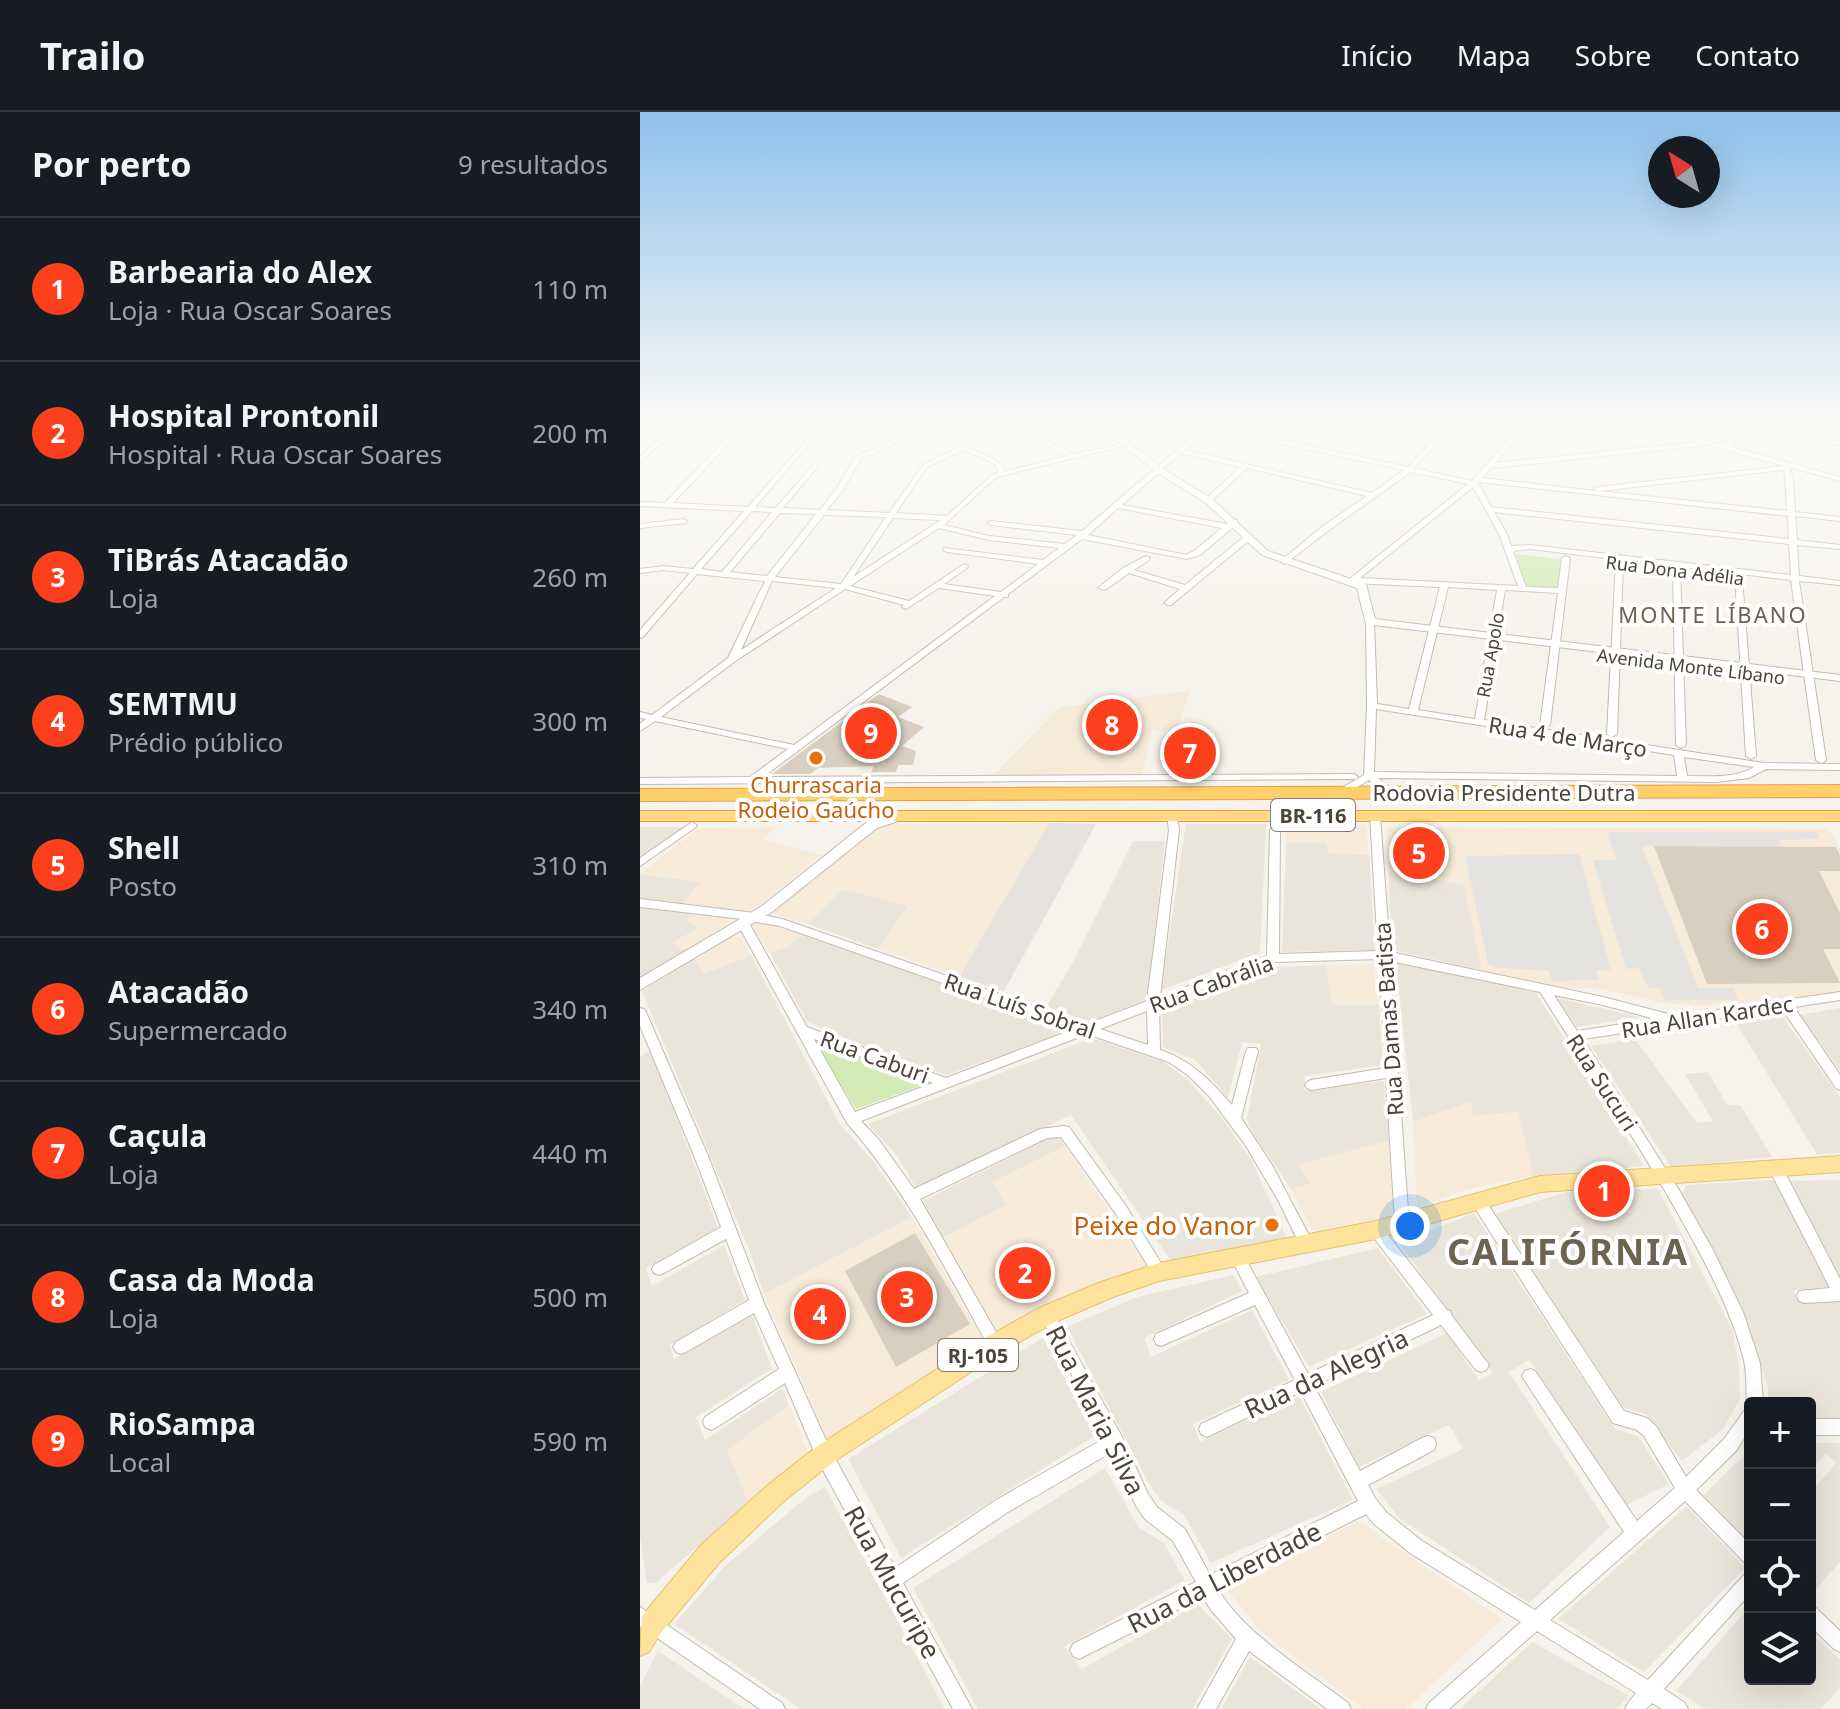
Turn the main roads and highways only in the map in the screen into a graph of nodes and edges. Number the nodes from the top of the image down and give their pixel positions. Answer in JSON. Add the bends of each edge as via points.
{"nodes":[{"id":1,"x":922,"y":780,"type":"road end"},
{"id":2,"x":811,"y":781,"type":"road end"},
{"id":3,"x":757,"y":788,"type":"junction"},
{"id":4,"x":1840,"y":791,"type":"edge"},
{"id":5,"x":640,"y":795,"type":"edge"},
{"id":6,"x":965,"y":795,"type":"junction"},
{"id":7,"x":1840,"y":803,"type":"edge"},
{"id":8,"x":640,"y":804,"type":"edge"},
{"id":9,"x":640,"y":816,"type":"edge"},
{"id":10,"x":1840,"y":816,"type":"edge"},
{"id":11,"x":1840,"y":1164,"type":"edge"},
{"id":12,"x":644,"y":1628,"type":"edge"}],
"edges":[{"from":1,"to":6,"type":"highway"},
{"from":2,"to":3,"type":"highway"},
{"from":3,"to":5,"type":"highway","name":"Rodovia Presidente Dutra","number":"BR-116"},
{"from":3,"to":6,"type":"highway","name":"Rodovia Presidente Dutra","number":"BR-116"},
{"from":4,"to":6,"type":"highway","name":"Rodovia Presidente Dutra","number":"BR-116"},
{"from":7,"to":8,"type":"highway","name":"Rodovia Presidente Dutra","number":"BR-116"},
{"from":9,"to":10,"type":"highway","number":"BR-116"},
{"from":11,"to":12,"type":"main road","number":"RJ-105","via":[[1540,1184],[1376,1230],[1159,1272],[1047,1315],[824,1455],[710,1554]]}]}
